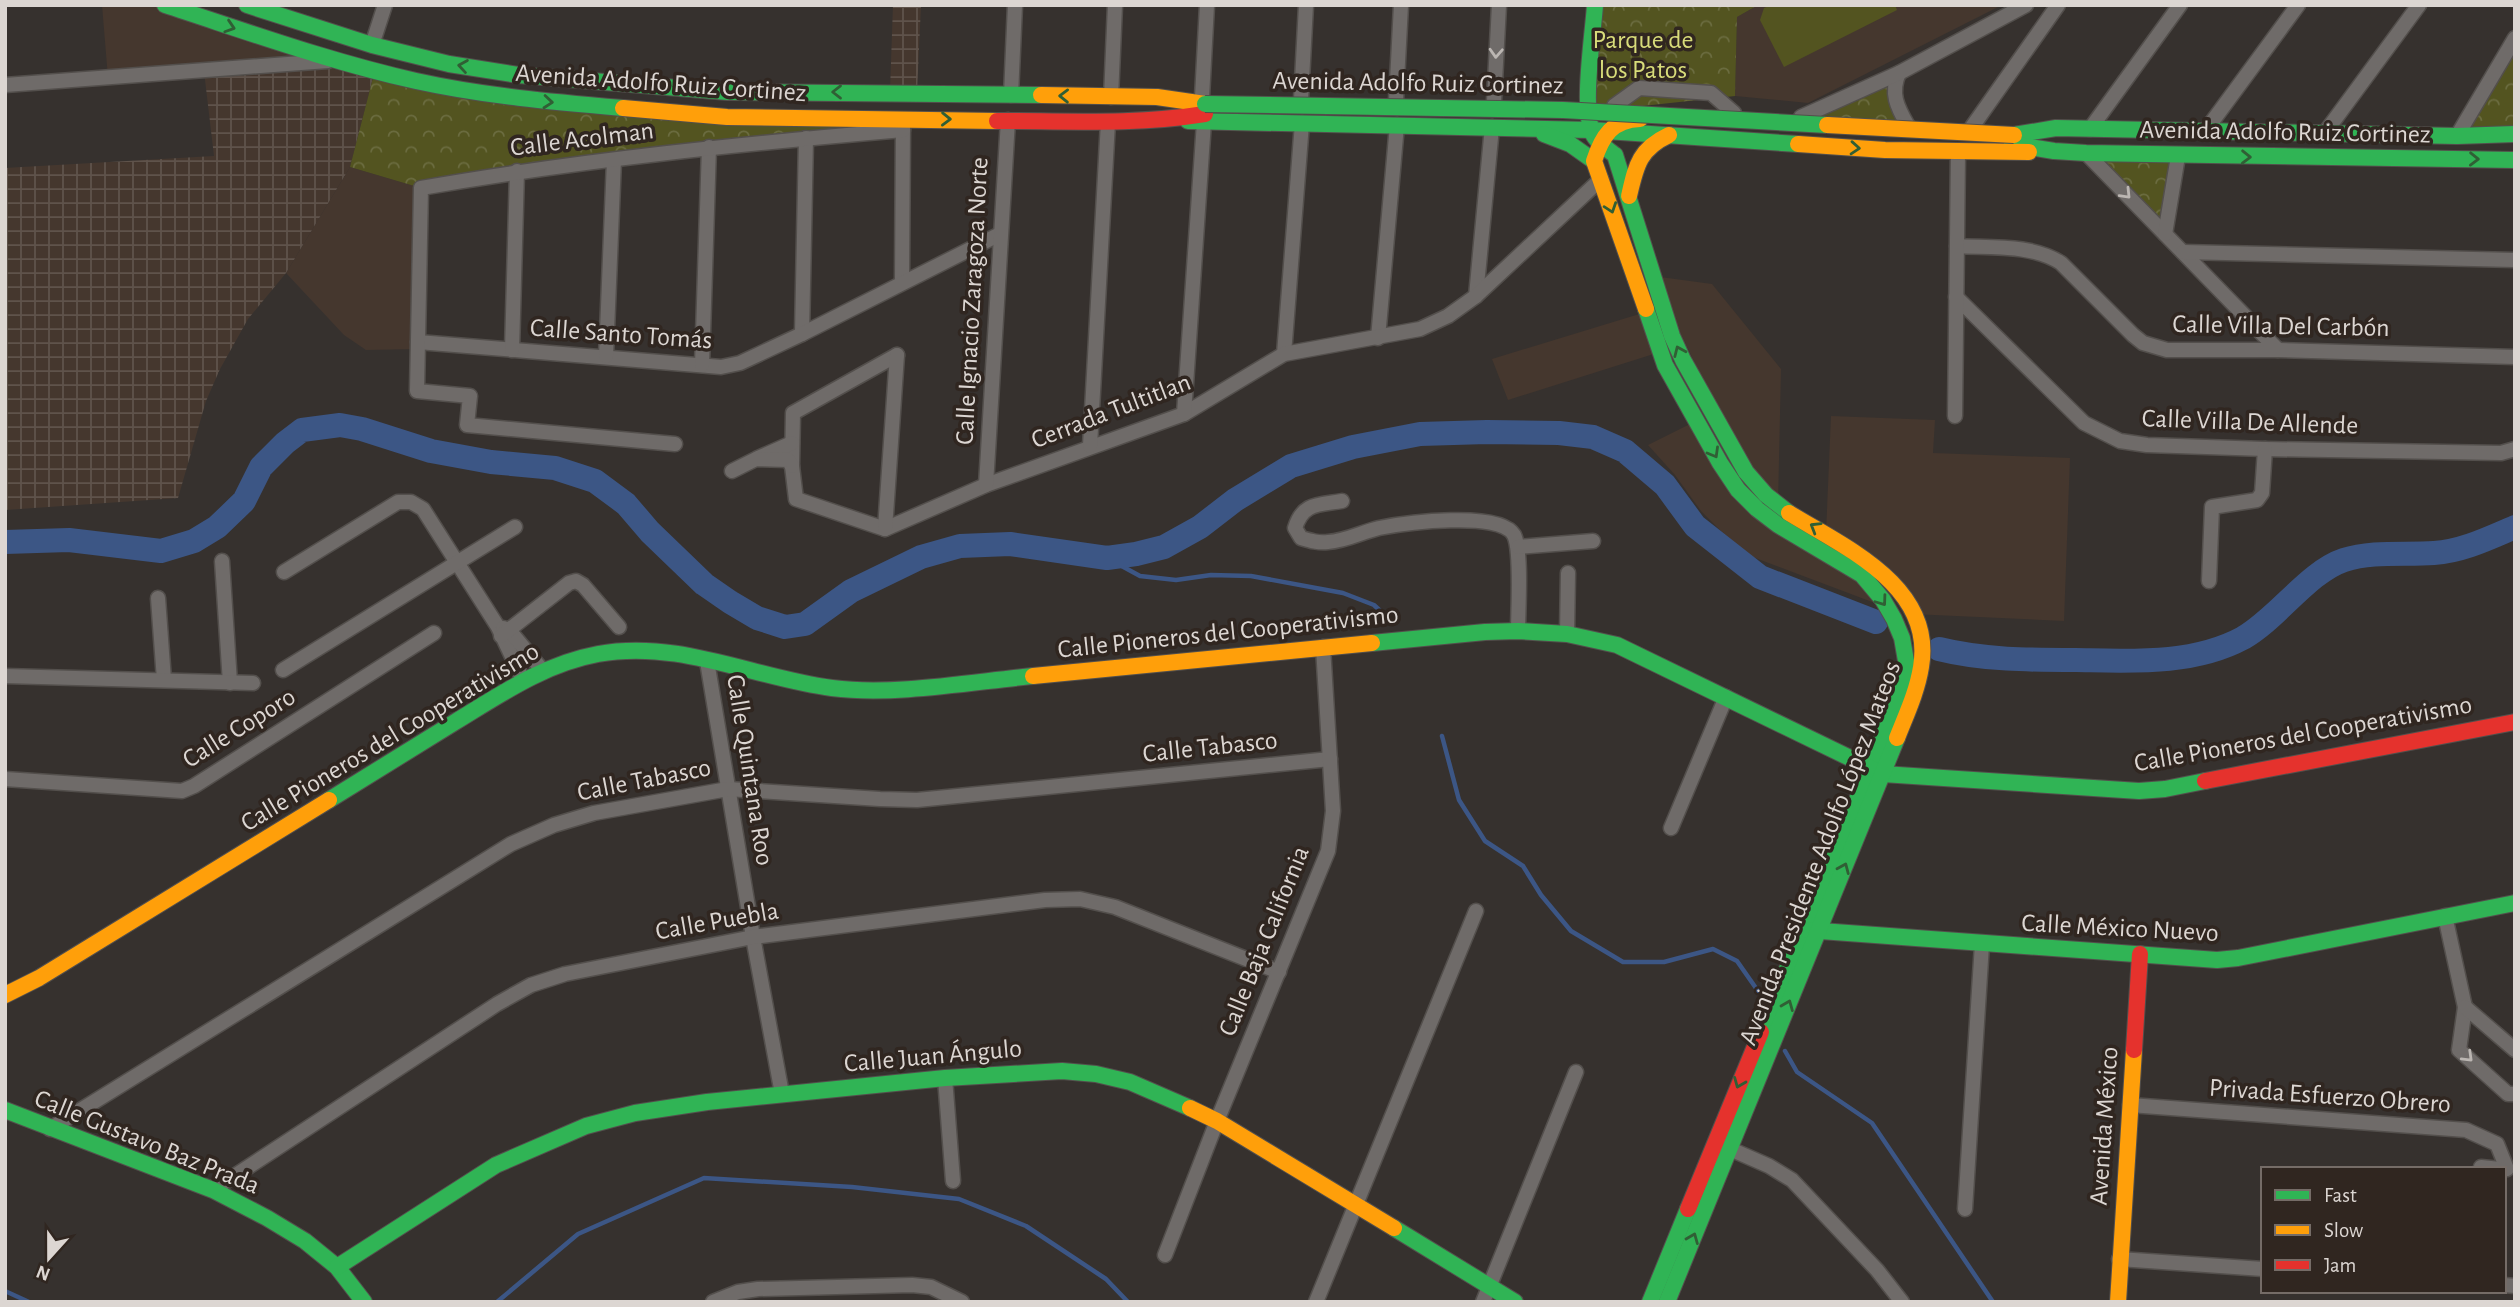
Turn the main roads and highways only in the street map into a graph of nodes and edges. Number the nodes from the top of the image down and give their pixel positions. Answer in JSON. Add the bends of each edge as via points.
{"nodes":[{"id":1,"x":165,"y":5,"type":"edge"},
{"id":2,"x":247,"y":5,"type":"edge"},
{"id":3,"x":1595,"y":5,"type":"edge"},
{"id":4,"x":283,"y":11,"type":"edge"},
{"id":5,"x":500,"y":72,"type":"junction"},
{"id":6,"x":495,"y":97,"type":"junction"},
{"id":7,"x":1349,"y":99,"type":"junction"},
{"id":8,"x":1590,"y":104,"type":"junction"},
{"id":9,"x":1204,"y":109,"type":"junction"},
{"id":10,"x":1834,"y":118,"type":"junction"},
{"id":11,"x":1348,"y":124,"type":"junction"},
{"id":12,"x":2056,"y":128,"type":"junction"},
{"id":13,"x":1523,"y":129,"type":"junction"},
{"id":14,"x":2515,"y":134,"type":"edge"},
{"id":15,"x":1599,"y":135,"type":"junction"},
{"id":16,"x":1670,"y":135,"type":"junction"},
{"id":17,"x":2013,"y":139,"type":"junction"},
{"id":18,"x":2054,"y":151,"type":"junction"},
{"id":19,"x":2515,"y":160,"type":"edge"},
{"id":20,"x":1594,"y":161,"type":"junction"},
{"id":21,"x":1629,"y":197,"type":"junction"},
{"id":22,"x":2515,"y":722,"type":"edge"},
{"id":23,"x":1876,"y":771,"type":"junction"},
{"id":24,"x":2515,"y":903,"type":"edge"},
{"id":25,"x":1810,"y":930,"type":"junction"},
{"id":26,"x":2140,"y":954,"type":"junction"},
{"id":27,"x":5,"y":995,"type":"edge"},
{"id":28,"x":5,"y":1110,"type":"edge"},
{"id":29,"x":1722,"y":1145,"type":"junction"},
{"id":30,"x":337,"y":1267,"type":"junction"},
{"id":31,"x":365,"y":1302,"type":"edge"},
{"id":32,"x":1515,"y":1302,"type":"edge"},
{"id":33,"x":1650,"y":1302,"type":"edge"},
{"id":34,"x":1667,"y":1302,"type":"edge"},
{"id":35,"x":2118,"y":1302,"type":"edge"}],
"edges":[{"from":1,"to":6,"type":"main road","name":"Avenida Adolfo Ruiz Cortinez","one_way":true,"via":[[337,61]]},
{"from":2,"to":4,"type":"main road","name":"Avenida Adolfo Ruiz Cortinez"},
{"from":3,"to":8,"type":"main road"},
{"from":5,"to":4,"type":"main road","name":"Avenida Adolfo Ruiz Cortinez","one_way":true,"via":[[372,45]]},
{"from":5,"to":6,"type":"main road"},
{"from":9,"to":5,"type":"main road","name":"Avenida Adolfo Ruiz Cortinez","one_way":true,"via":[[1157,97],[728,92]]},
{"from":6,"to":9,"type":"main road","name":"Avenida Adolfo Ruiz Cortinez","one_way":true,"via":[[727,117],[903,124],[1166,120]]},
{"from":7,"to":8,"type":"main road","name":"Avenida Adolfo Ruiz Cortinez"},
{"from":7,"to":9,"type":"main road","name":"Avenida Adolfo Ruiz Cortinez","via":[[1237,99]]},
{"from":7,"to":11,"type":"main road"},
{"from":8,"to":10,"type":"main road","name":"Avenida Adolfo Ruiz Cortinez"},
{"from":8,"to":15,"type":"main road"},
{"from":9,"to":11,"type":"main road","name":"Avenida Adolfo Ruiz Cortinez"},
{"from":9,"to":17,"type":"main road","name":"Avenida Adolfo Ruiz Cortinez","bridge":true,"via":[[1563,110]]},
{"from":10,"to":12,"type":"main road","name":"Avenida Adolfo Ruiz Cortinez","via":[[1909,126]]},
{"from":10,"to":15,"type":"main road","via":[[1783,128],[1633,118],[1623,119]]},
{"from":11,"to":13,"type":"main road","name":"Avenida Adolfo Ruiz Cortinez"},
{"from":12,"to":14,"type":"main road","name":"Avenida Adolfo Ruiz Cortinez"},
{"from":12,"to":17,"type":"main road","name":"Avenida Adolfo Ruiz Cortinez"},
{"from":13,"to":15,"type":"main road","name":"Avenida Adolfo Ruiz Cortinez"},
{"from":13,"to":20,"type":"main road","via":[[1561,139]]},
{"from":15,"to":16,"type":"main road","name":"Avenida Adolfo Ruiz Cortinez"},
{"from":15,"to":20,"type":"main road"},
{"from":15,"to":21,"type":"main road","name":"Avenida Presidente Adolfo López Mateos","via":[[1615,155]]},
{"from":16,"to":18,"type":"main road","name":"Avenida Adolfo Ruiz Cortinez","one_way":true,"via":[[1885,150]]},
{"from":16,"to":21,"type":"main road","via":[[1650,144],[1640,155]]},
{"from":17,"to":18,"type":"main road","name":"Avenida Adolfo Ruiz Cortinez"},
{"from":18,"to":19,"type":"main road","name":"Avenida Adolfo Ruiz Cortinez","one_way":true},
{"from":20,"to":23,"type":"main road","name":"Avenida Presidente Adolfo López Mateos","one_way":true,"via":[[1665,365],[1720,463],[1757,509],[1862,575],[1894,619],[1902,638],[1905,675]]},
{"from":23,"to":21,"type":"main road","name":"Avenida Presidente Adolfo López Mateos","one_way":true,"via":[[1919,679],[1923,657],[1916,620],[1873,562],[1778,504],[1750,478],[1679,353]]},
{"from":22,"to":23,"type":"main road","name":"Calle Pioneros del Cooperativismo","via":[[2139,791]]},
{"from":23,"to":25,"type":"main road","name":"Avenida Presidente Adolfo López Mateos"},
{"from":23,"to":27,"type":"main road","name":"Calle Pioneros del Cooperativismo","via":[[1617,645],[1567,634],[1485,632],[865,690],[801,683],[664,652],[592,654],[523,680]]},
{"from":24,"to":26,"type":"main road","name":"Calle México Nuevo","via":[[2238,958]]},
{"from":25,"to":26,"type":"main road","name":"Calle México Nuevo"},
{"from":25,"to":29,"type":"main road","name":"Avenida Presidente Adolfo López Mateos"},
{"from":26,"to":35,"type":"main road","name":"Avenida México"},
{"from":28,"to":30,"type":"main road","name":"Calle Gustavo Baz Prada","via":[[212,1190],[295,1236]]},
{"from":29,"to":33,"type":"main road","name":"Avenida Presidente Adolfo López Mateos"},
{"from":34,"to":29,"type":"main road","name":"Avenida Presidente Adolfo López Mateos","one_way":true},
{"from":30,"to":31,"type":"main road","name":"Calle Gustavo Baz Prada"},
{"from":30,"to":32,"type":"main road","name":"Calle Juan Ángulo","via":[[496,1165],[586,1126],[707,1102],[1062,1071],[1130,1082],[1217,1121]]}]}
